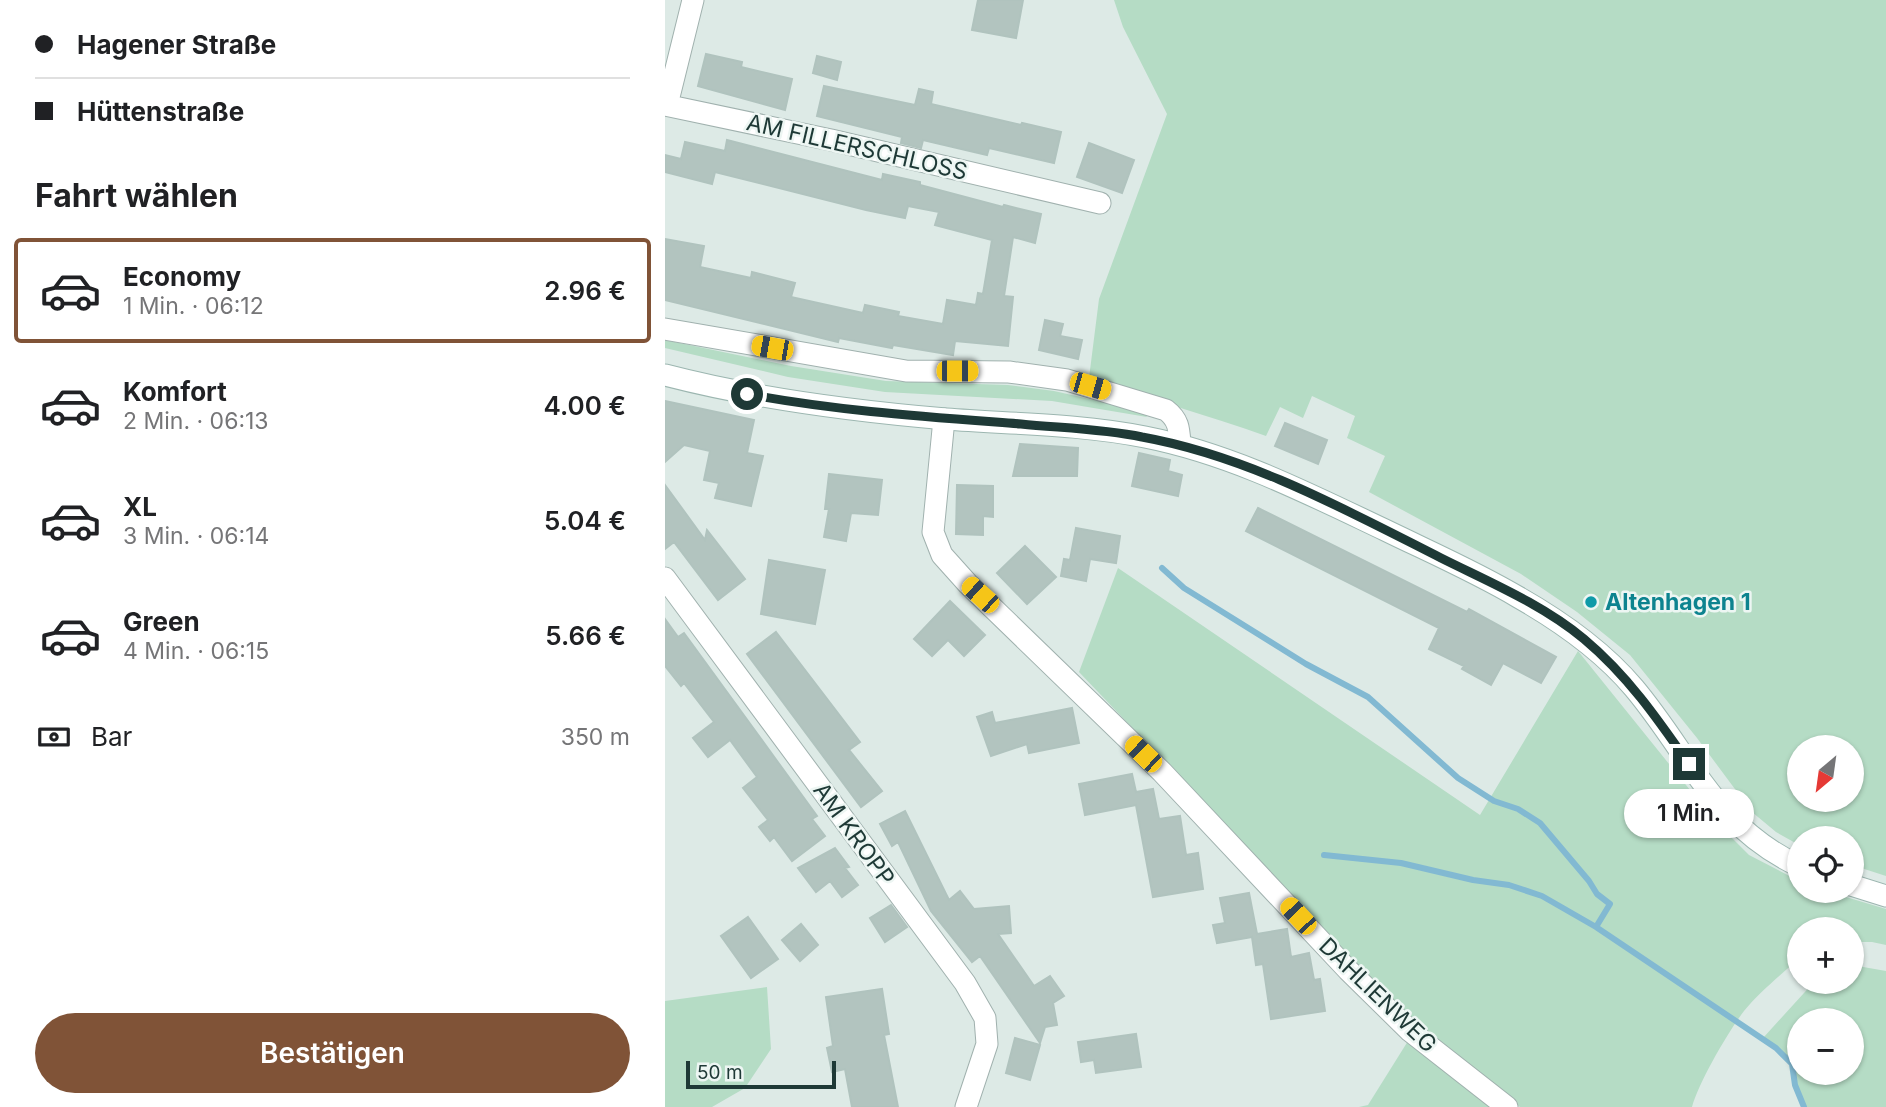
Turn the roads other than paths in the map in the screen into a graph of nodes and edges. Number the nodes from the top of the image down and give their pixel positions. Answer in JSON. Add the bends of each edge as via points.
{"nodes":[{"id":1,"x":693,"y":0,"type":"edge"},
{"id":2,"x":666,"y":105,"type":"edge"},
{"id":3,"x":1100,"y":203,"type":"dead end"},
{"id":4,"x":665,"y":329,"type":"edge"},
{"id":5,"x":665,"y":375,"type":"edge"},
{"id":6,"x":944,"y":419,"type":"junction"},
{"id":7,"x":1180,"y":444,"type":"junction"},
{"id":8,"x":665,"y":578,"type":"edge"},
{"id":9,"x":1787,"y":859,"type":"edge"},
{"id":10,"x":1864,"y":889,"type":"edge"},
{"id":11,"x":1886,"y":896,"type":"edge"},
{"id":12,"x":965,"y":1107,"type":"edge"},
{"id":13,"x":1507,"y":1107,"type":"edge"}],
"edges":[{"from":1,"to":2,"type":"street"},
{"from":2,"to":3,"type":"street","name":"AM FILLERSCHLOSS"},
{"from":4,"to":7,"type":"street","via":[[906,371],[1009,372],[1067,380],[1166,410],[1179,426]]},
{"from":5,"to":6,"type":"street","via":[[785,401]]},
{"from":6,"to":7,"type":"street","via":[[1114,432]]},
{"from":6,"to":13,"type":"street","name":"DAHLIENWEG","via":[[933,533],[942,555],[1162,772],[1410,1031]]},
{"from":7,"to":9,"type":"street","via":[[1300,489],[1515,595],[1564,625],[1633,687],[1729,817],[1756,842]]},
{"from":8,"to":12,"type":"street","name":"AM KROPP","via":[[965,984],[985,1018],[987,1044]]},
{"from":10,"to":11,"type":"street"}]}
